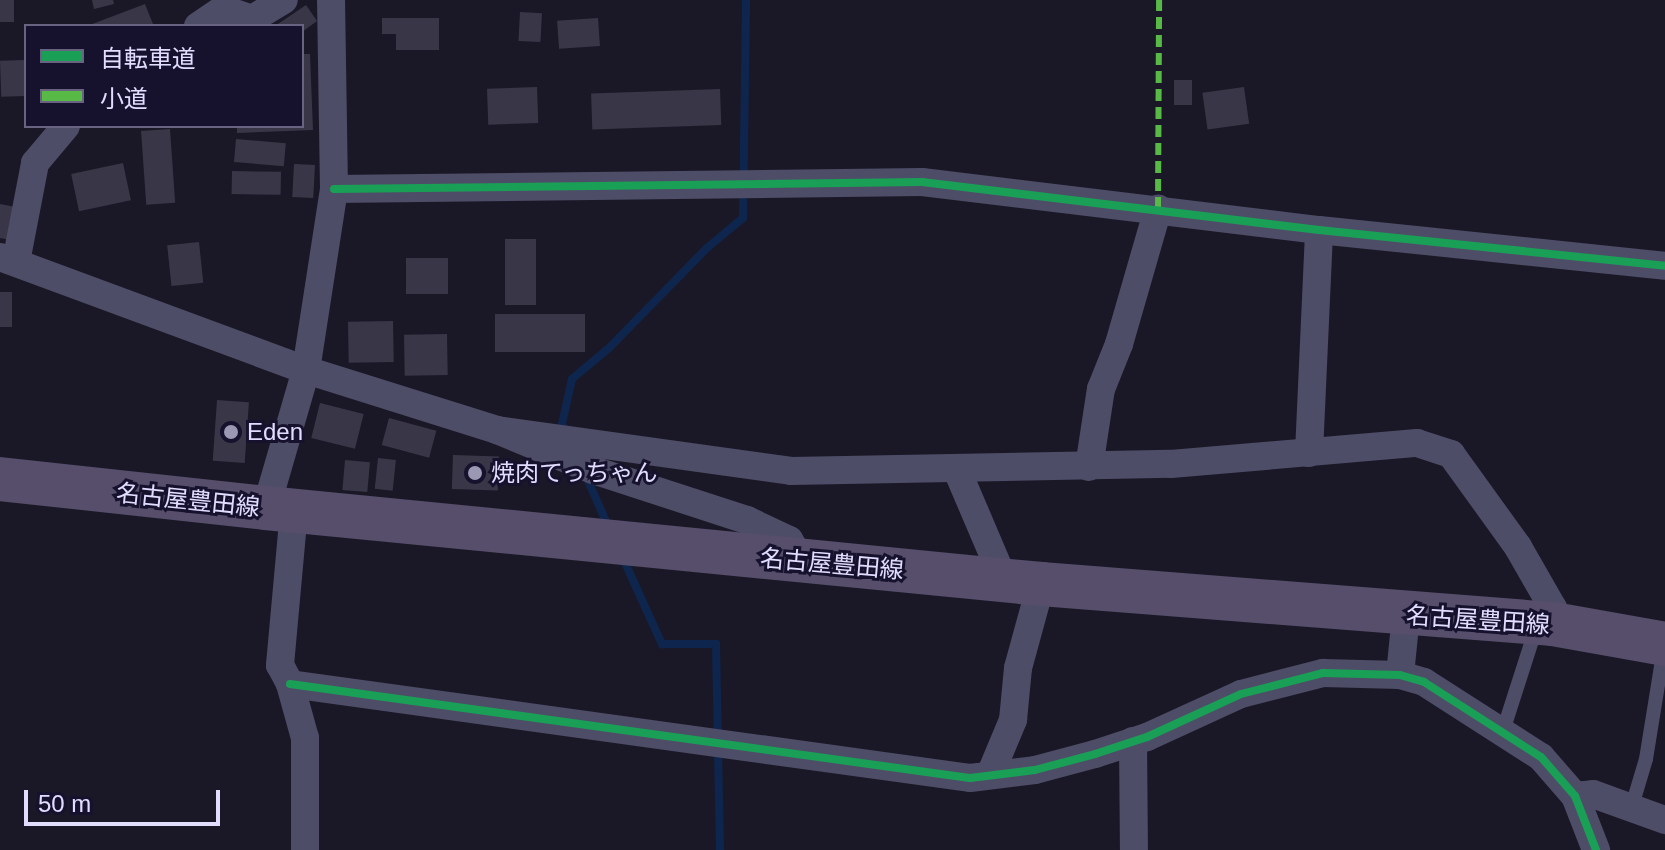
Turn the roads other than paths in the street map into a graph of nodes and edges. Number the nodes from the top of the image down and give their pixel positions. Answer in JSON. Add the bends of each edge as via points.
{"nodes":[{"id":1,"x":284,"y":0,"type":"edge"},
{"id":2,"x":331,"y":0,"type":"edge"},
{"id":3,"x":201,"y":24,"type":"edge"},
{"id":4,"x":64,"y":128,"type":"edge"},
{"id":5,"x":334,"y":189,"type":"junction"},
{"id":6,"x":1158,"y":209,"type":"junction"},
{"id":7,"x":1319,"y":230,"type":"junction"},
{"id":8,"x":8,"y":260,"type":"edge"},
{"id":9,"x":1665,"y":266,"type":"edge"},
{"id":10,"x":306,"y":370,"type":"junction"},
{"id":11,"x":1309,"y":453,"type":"junction"},
{"id":12,"x":590,"y":456,"type":"junction"},
{"id":13,"x":1089,"y":467,"type":"junction"},
{"id":14,"x":957,"y":470,"type":"junction"},
{"id":15,"x":0,"y":479,"type":"edge"},
{"id":16,"x":280,"y":510,"type":"junction"},
{"id":17,"x":802,"y":561,"type":"junction"},
{"id":18,"x":1022,"y":582,"type":"junction"},
{"id":19,"x":1406,"y":615,"type":"junction"},
{"id":20,"x":1545,"y":624,"type":"junction"},
{"id":21,"x":1665,"y":644,"type":"edge"},
{"id":22,"x":1400,"y":675,"type":"junction"},
{"id":23,"x":290,"y":684,"type":"junction"},
{"id":24,"x":1502,"y":734,"type":"junction"},
{"id":25,"x":1133,"y":741,"type":"junction"},
{"id":26,"x":990,"y":775,"type":"junction"},
{"id":27,"x":1575,"y":796,"type":"junction"},
{"id":28,"x":1632,"y":806,"type":"junction"},
{"id":29,"x":1665,"y":820,"type":"edge"},
{"id":30,"x":305,"y":850,"type":"edge"},
{"id":31,"x":1134,"y":850,"type":"edge"},
{"id":32,"x":1596,"y":850,"type":"edge"}],
"edges":[{"from":1,"to":3,"type":"street","via":[[252,19],[223,9]]},
{"from":2,"to":5,"type":"street"},
{"from":4,"to":8,"type":"street","via":[[35,163]]},
{"from":5,"to":6,"type":"street","via":[[922,182]]},
{"from":5,"to":10,"type":"street"},
{"from":6,"to":7,"type":"street"},
{"from":6,"to":13,"type":"street","via":[[1101,389]]},
{"from":7,"to":9,"type":"street"},
{"from":7,"to":11,"type":"street"},
{"from":8,"to":10,"type":"street"},
{"from":10,"to":12,"type":"street"},
{"from":10,"to":16,"type":"street"},
{"from":11,"to":13,"type":"street"},
{"from":11,"to":20,"type":"street","via":[[1417,443],[1451,454],[1518,547],[1553,608]]},
{"from":12,"to":14,"type":"street","via":[[760,469]]},
{"from":12,"to":17,"type":"street","via":[[789,540]]},
{"from":13,"to":14,"type":"street"},
{"from":14,"to":18,"type":"street"},
{"from":15,"to":16,"type":"main road","name":"名古屋豊田線"},
{"from":16,"to":17,"type":"main road","name":"名古屋豊田線"},
{"from":16,"to":23,"type":"street","via":[[280,665]]},
{"from":17,"to":18,"type":"main road","name":"名古屋豊田線"},
{"from":18,"to":19,"type":"main road","name":"名古屋豊田線"},
{"from":18,"to":26,"type":"street","via":[[1013,720]]},
{"from":19,"to":20,"type":"main road","name":"名古屋豊田線"},
{"from":19,"to":22,"type":"street"},
{"from":20,"to":21,"type":"main road","name":"名古屋豊田線"},
{"from":20,"to":24,"type":"lane"},
{"from":21,"to":28,"type":"lane","via":[[1646,759]]},
{"from":22,"to":24,"type":"street","via":[[1424,682]]},
{"from":22,"to":25,"type":"street","via":[[1323,673],[1241,694]]},
{"from":23,"to":26,"type":"street","via":[[970,778]]},
{"from":23,"to":30,"type":"street","via":[[305,738]]},
{"from":24,"to":27,"type":"street","via":[[1541,757]]},
{"from":25,"to":26,"type":"street","via":[[1035,770]]},
{"from":25,"to":31,"type":"street"},
{"from":27,"to":28,"type":"street","via":[[1593,794]]},
{"from":27,"to":32,"type":"street"},
{"from":28,"to":29,"type":"street"}]}
